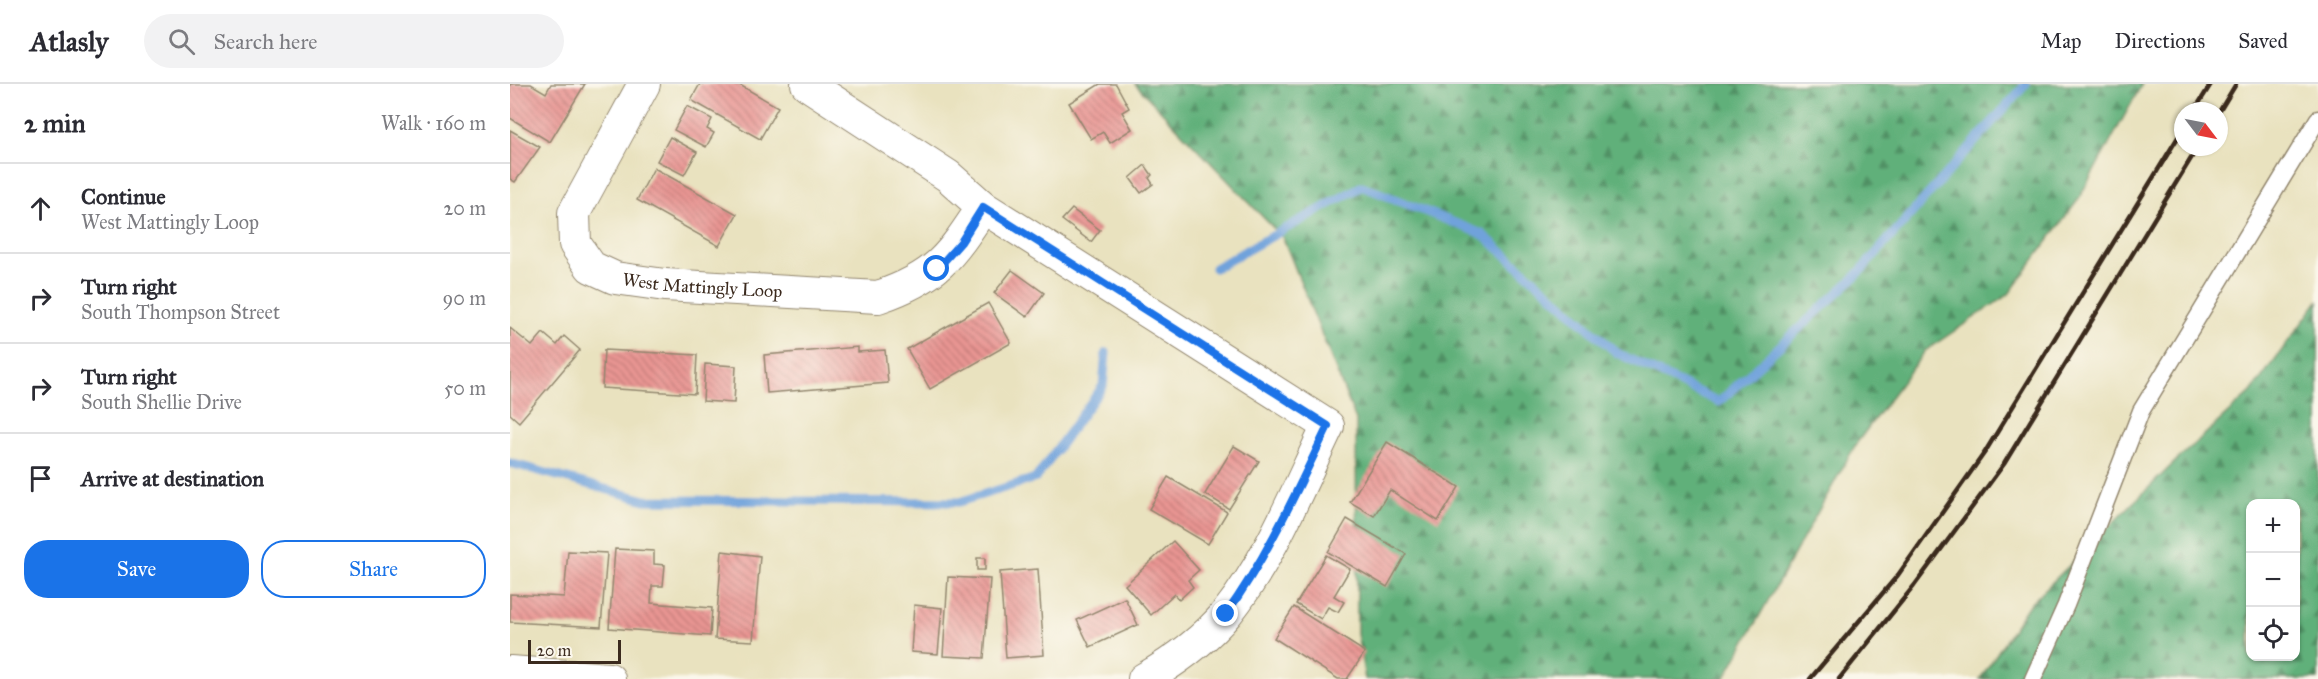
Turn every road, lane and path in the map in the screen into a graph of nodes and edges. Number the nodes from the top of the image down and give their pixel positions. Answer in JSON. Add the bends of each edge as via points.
{"nodes":[{"id":1,"x":644,"y":84,"type":"edge"},
{"id":2,"x":807,"y":84,"type":"edge"},
{"id":3,"x":2318,"y":119,"type":"edge"},
{"id":4,"x":983,"y":207,"type":"junction"},
{"id":5,"x":510,"y":672,"type":"edge"},
{"id":6,"x":609,"y":679,"type":"edge"},
{"id":7,"x":1144,"y":679,"type":"edge"},
{"id":8,"x":2033,"y":679,"type":"edge"}],
"edges":[{"from":1,"to":4,"type":"street","name":"West Mattingly Loop","via":[[574,213],[575,244],[591,267],[615,278],[665,285],[878,297],[909,286],[937,269],[961,242]]},
{"from":2,"to":4,"type":"street","via":[[948,176]]},
{"from":3,"to":8,"type":"lane","via":[[2141,411]]},
{"from":4,"to":7,"type":"street","via":[[1328,426],[1277,532],[1226,614],[1170,663]]},
{"from":5,"to":6,"type":"street"}]}
